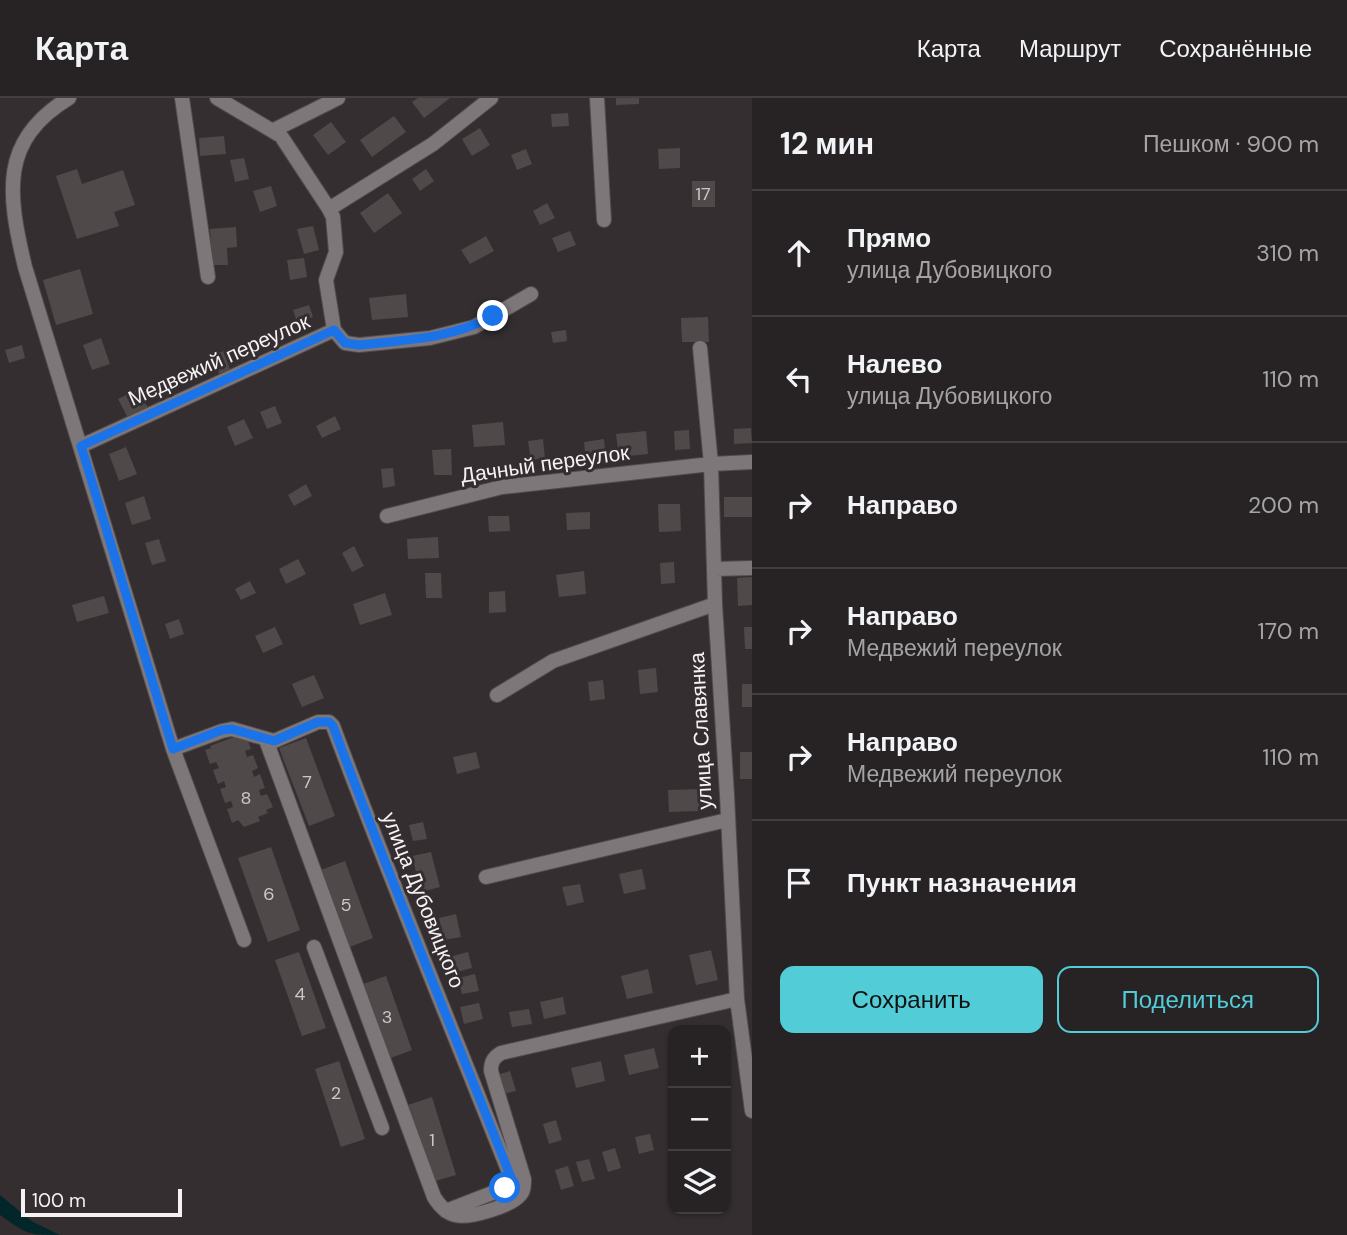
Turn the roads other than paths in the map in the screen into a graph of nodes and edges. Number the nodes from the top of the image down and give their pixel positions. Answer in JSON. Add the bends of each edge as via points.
{"nodes":[{"id":1,"x":69,"y":98,"type":"edge"},
{"id":2,"x":182,"y":98,"type":"edge"},
{"id":3,"x":217,"y":98,"type":"edge"},
{"id":4,"x":338,"y":98,"type":"edge"},
{"id":5,"x":491,"y":98,"type":"edge"},
{"id":6,"x":597,"y":98,"type":"edge"},
{"id":7,"x":274,"y":130,"type":"junction"},
{"id":8,"x":329,"y":209,"type":"junction"},
{"id":9,"x":604,"y":220,"type":"dead end"},
{"id":10,"x":208,"y":277,"type":"dead end"},
{"id":11,"x":531,"y":294,"type":"dead end"},
{"id":12,"x":334,"y":330,"type":"junction"},
{"id":13,"x":700,"y":348,"type":"dead end"},
{"id":14,"x":81,"y":446,"type":"junction"},
{"id":15,"x":752,"y":462,"type":"edge"},
{"id":16,"x":710,"y":464,"type":"junction"},
{"id":17,"x":387,"y":516,"type":"dead end"},
{"id":18,"x":752,"y":568,"type":"edge"},
{"id":19,"x":714,"y":569,"type":"junction"},
{"id":20,"x":715,"y":604,"type":"junction"},
{"id":21,"x":497,"y":695,"type":"dead end"},
{"id":22,"x":266,"y":740,"type":"junction"},
{"id":23,"x":173,"y":749,"type":"junction"},
{"id":24,"x":727,"y":820,"type":"junction"},
{"id":25,"x":486,"y":877,"type":"dead end"},
{"id":26,"x":244,"y":940,"type":"dead end"},
{"id":27,"x":314,"y":947,"type":"dead end"},
{"id":28,"x":737,"y":999,"type":"junction"},
{"id":29,"x":370,"y":1026,"type":"junction"},
{"id":30,"x":348,"y":1034,"type":"junction"},
{"id":31,"x":752,"y":1111,"type":"edge"},
{"id":32,"x":382,"y":1128,"type":"dead end"},
{"id":33,"x":446,"y":1211,"type":"junction"}],
"edges":[{"from":1,"to":14,"type":"street","via":[[49,108],[11,144],[9,164],[24,267]]},
{"from":2,"to":10,"type":"street"},
{"from":3,"to":7,"type":"street"},
{"from":4,"to":7,"type":"street"},
{"from":5,"to":8,"type":"street","via":[[433,144]]},
{"from":6,"to":9,"type":"street"},
{"from":7,"to":8,"type":"street"},
{"from":8,"to":12,"type":"street","via":[[336,252],[326,280]]},
{"from":11,"to":12,"type":"street","name":"Медвежий переулок","via":[[474,327],[430,338],[359,345],[345,343]]},
{"from":12,"to":14,"type":"street","name":"Медвежий переулок"},
{"from":13,"to":16,"type":"street","name":"улица Славянка"},
{"from":14,"to":23,"type":"street"},
{"from":15,"to":16,"type":"street","name":"Дачный переулок"},
{"from":16,"to":17,"type":"street","name":"Дачный переулок","via":[[502,487]]},
{"from":16,"to":19,"type":"street","name":"улица Славянка"},
{"from":18,"to":19,"type":"street"},
{"from":19,"to":20,"type":"street","name":"улица Славянка"},
{"from":20,"to":21,"type":"street","via":[[553,661]]},
{"from":20,"to":24,"type":"street","name":"улица Славянка"},
{"from":22,"to":23,"type":"street","via":[[232,729]]},
{"from":22,"to":29,"type":"street"},
{"from":22,"to":33,"type":"street","name":"улица Дубовицкого","via":[[284,738],[318,722],[333,726],[383,863],[510,1175],[505,1188]]},
{"from":23,"to":26,"type":"street"},
{"from":24,"to":25,"type":"street"},
{"from":24,"to":28,"type":"street","name":"улица Славянка"},
{"from":27,"to":30,"type":"street"},
{"from":28,"to":31,"type":"street","name":"улица Славянка"},
{"from":28,"to":33,"type":"street","via":[[494,1057],[491,1071],[523,1188],[514,1200],[483,1213]]},
{"from":29,"to":30,"type":"street"},
{"from":29,"to":33,"type":"street","via":[[433,1197]]},
{"from":30,"to":32,"type":"street"}]}
